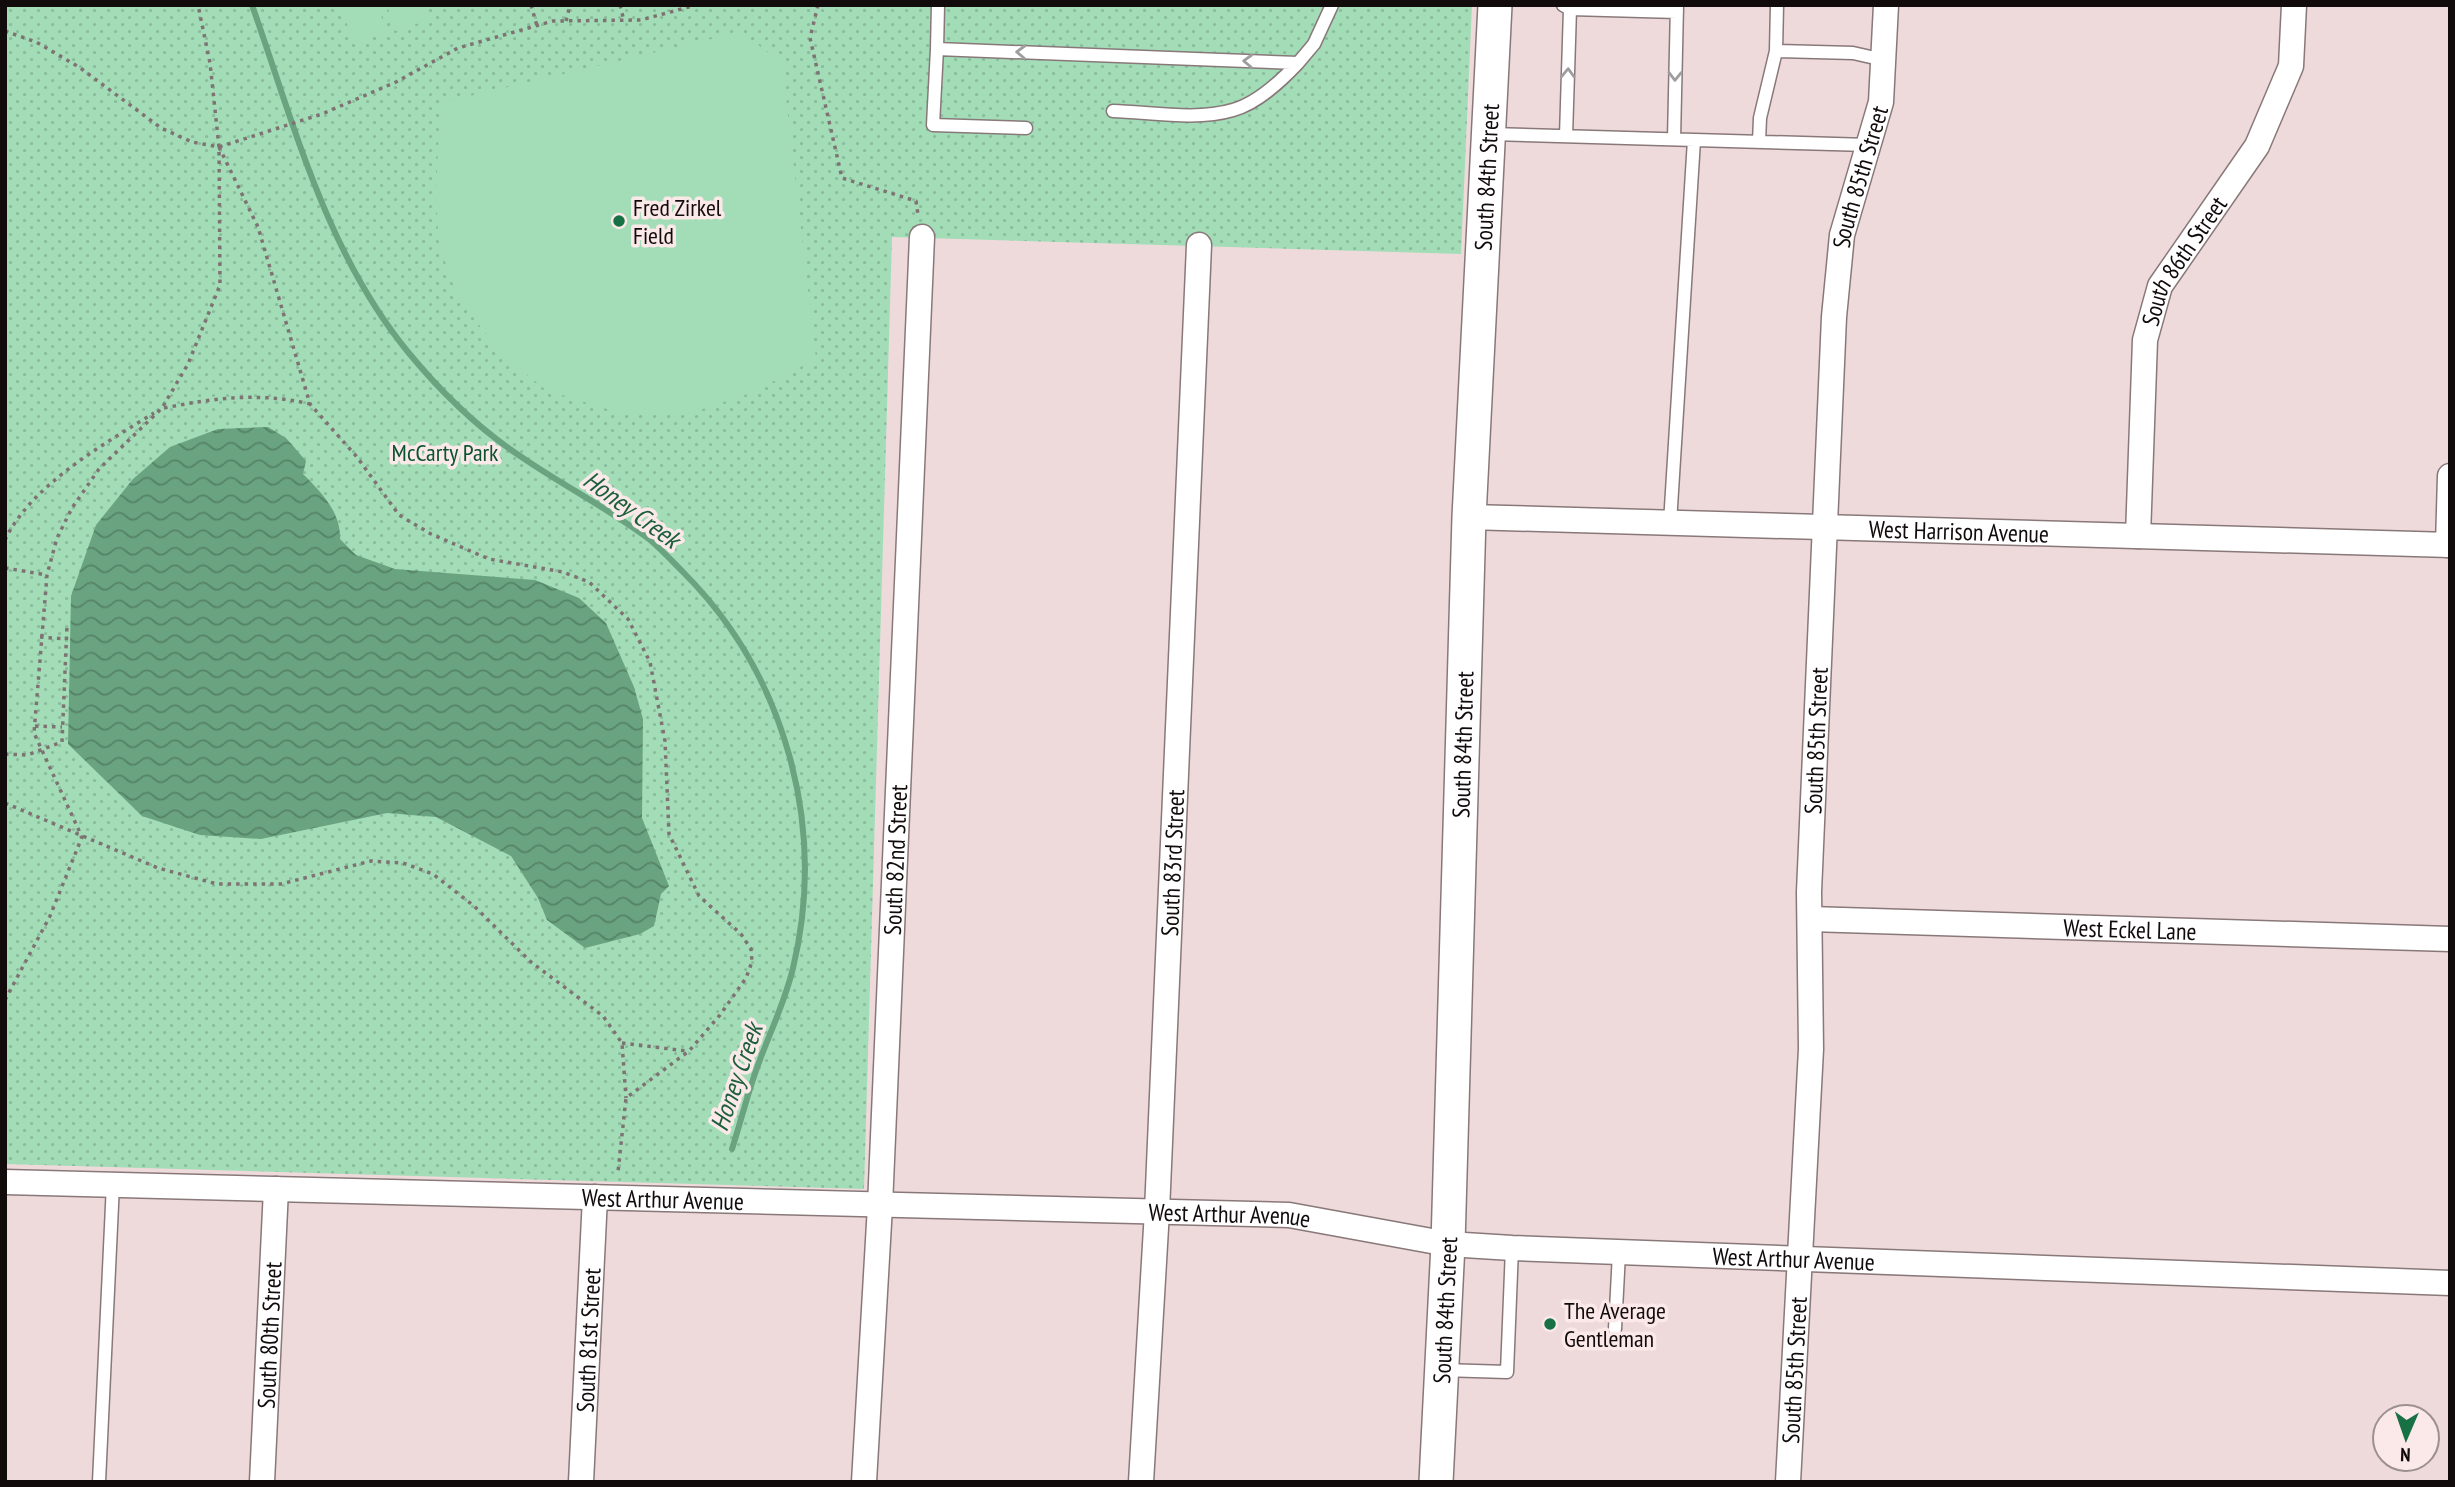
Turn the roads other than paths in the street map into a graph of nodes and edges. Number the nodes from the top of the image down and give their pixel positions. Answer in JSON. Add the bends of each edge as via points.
{"nodes":[{"id":1,"x":938,"y":5,"type":"edge"},
{"id":2,"x":1332,"y":5,"type":"edge"},
{"id":3,"x":1495,"y":5,"type":"edge"},
{"id":4,"x":1777,"y":5,"type":"edge"},
{"id":5,"x":1886,"y":5,"type":"edge"},
{"id":6,"x":2294,"y":5,"type":"edge"},
{"id":7,"x":1566,"y":7,"type":"edge"},
{"id":8,"x":1677,"y":9,"type":"edge"},
{"id":9,"x":937,"y":49,"type":"junction"},
{"id":10,"x":1776,"y":51,"type":"junction"},
{"id":11,"x":1884,"y":60,"type":"junction"},
{"id":12,"x":1298,"y":63,"type":"junction"},
{"id":13,"x":1113,"y":111,"type":"dead end"},
{"id":14,"x":1026,"y":128,"type":"dead end"},
{"id":15,"x":1489,"y":134,"type":"junction"},
{"id":16,"x":1566,"y":136,"type":"junction"},
{"id":17,"x":1674,"y":139,"type":"junction"},
{"id":18,"x":1694,"y":140,"type":"junction"},
{"id":19,"x":1759,"y":142,"type":"junction"},
{"id":20,"x":1868,"y":145,"type":"junction"},
{"id":21,"x":922,"y":237,"type":"road end"},
{"id":22,"x":1199,"y":245,"type":"dead end"},
{"id":23,"x":2450,"y":476,"type":"edge"},
{"id":24,"x":1469,"y":517,"type":"junction"},
{"id":25,"x":1670,"y":523,"type":"junction"},
{"id":26,"x":1826,"y":529,"type":"junction"},
{"id":27,"x":2138,"y":536,"type":"junction"},
{"id":28,"x":2449,"y":545,"type":"edge"},
{"id":29,"x":1810,"y":919,"type":"junction"},
{"id":30,"x":2450,"y":939,"type":"edge"},
{"id":31,"x":5,"y":1182,"type":"edge"},
{"id":32,"x":113,"y":1184,"type":"junction"},
{"id":33,"x":276,"y":1189,"type":"junction"},
{"id":34,"x":595,"y":1198,"type":"junction"},
{"id":35,"x":880,"y":1206,"type":"junction"},
{"id":36,"x":1157,"y":1211,"type":"junction"},
{"id":37,"x":1448,"y":1244,"type":"junction"},
{"id":38,"x":1512,"y":1248,"type":"junction"},
{"id":39,"x":1619,"y":1253,"type":"junction"},
{"id":40,"x":1802,"y":1259,"type":"junction"},
{"id":41,"x":2450,"y":1283,"type":"edge"},
{"id":42,"x":1615,"y":1329,"type":"dead end"},
{"id":43,"x":1441,"y":1370,"type":"junction"},
{"id":44,"x":99,"y":1482,"type":"edge"},
{"id":45,"x":262,"y":1482,"type":"edge"},
{"id":46,"x":581,"y":1482,"type":"edge"},
{"id":47,"x":864,"y":1482,"type":"edge"},
{"id":48,"x":1141,"y":1482,"type":"edge"},
{"id":49,"x":1436,"y":1482,"type":"edge"},
{"id":50,"x":1788,"y":1482,"type":"edge"}],
"edges":[{"from":1,"to":9,"type":"lane"},
{"from":2,"to":12,"type":"lane","via":[[1314,44]]},
{"from":3,"to":15,"type":"street","name":"South 84th Street"},
{"from":4,"to":10,"type":"lane"},
{"from":5,"to":11,"type":"street","name":"South 85th Street"},
{"from":6,"to":27,"type":"street","name":"South 86th Street","via":[[2291,66],[2257,146],[2160,286],[2145,340]]},
{"from":7,"to":8,"type":"lane"},
{"from":16,"to":7,"type":"lane","one_way":true},
{"from":8,"to":17,"type":"lane","one_way":true},
{"from":12,"to":9,"type":"lane","one_way":true},
{"from":9,"to":14,"type":"lane","via":[[933,125]]},
{"from":10,"to":11,"type":"lane","via":[[1853,53]]},
{"from":10,"to":19,"type":"lane"},
{"from":11,"to":20,"type":"street","name":"South 85th Street","via":[[1881,102]]},
{"from":12,"to":13,"type":"lane","via":[[1278,85],[1233,110],[1196,114]]},
{"from":15,"to":16,"type":"lane"},
{"from":15,"to":24,"type":"street","name":"South 84th Street"},
{"from":16,"to":17,"type":"lane"},
{"from":17,"to":18,"type":"lane"},
{"from":18,"to":19,"type":"lane"},
{"from":18,"to":25,"type":"lane"},
{"from":19,"to":20,"type":"lane"},
{"from":20,"to":26,"type":"street","name":"South 85th Street","via":[[1842,235],[1834,317]]},
{"from":21,"to":35,"type":"street","name":"South 82nd Street"},
{"from":22,"to":36,"type":"street","name":"South 83rd Street"},
{"from":23,"to":28,"type":"street"},
{"from":24,"to":25,"type":"street","name":"West Harrison Avenue"},
{"from":24,"to":37,"type":"street","name":"South 84th Street"},
{"from":25,"to":26,"type":"street","name":"West Harrison Avenue"},
{"from":26,"to":27,"type":"street","name":"West Harrison Avenue"},
{"from":26,"to":29,"type":"street","name":"South 85th Street"},
{"from":27,"to":28,"type":"street","name":"West Harrison Avenue"},
{"from":29,"to":30,"type":"street","name":"West Eckel Lane"},
{"from":29,"to":40,"type":"street","name":"South 85th Street","via":[[1811,1049]]},
{"from":31,"to":32,"type":"street","name":"West Arthur Avenue"},
{"from":32,"to":33,"type":"street","name":"West Arthur Avenue"},
{"from":32,"to":44,"type":"lane"},
{"from":33,"to":34,"type":"street","name":"West Arthur Avenue"},
{"from":33,"to":45,"type":"street","name":"South 80th Street"},
{"from":34,"to":35,"type":"street","name":"West Arthur Avenue"},
{"from":34,"to":46,"type":"street","name":"South 81st Street"},
{"from":35,"to":36,"type":"street","name":"West Arthur Avenue"},
{"from":35,"to":47,"type":"street","name":"South 82nd Street"},
{"from":36,"to":37,"type":"street","name":"West Arthur Avenue","via":[[1289,1215]]},
{"from":36,"to":48,"type":"street","name":"South 83rd Street"},
{"from":37,"to":38,"type":"street","name":"West Arthur Avenue"},
{"from":37,"to":43,"type":"street","name":"South 84th Street"},
{"from":38,"to":39,"type":"street","name":"West Arthur Avenue"},
{"from":38,"to":43,"type":"lane","via":[[1507,1371]]},
{"from":39,"to":40,"type":"street","name":"West Arthur Avenue"},
{"from":39,"to":42,"type":"lane"},
{"from":40,"to":41,"type":"street","name":"West Arthur Avenue"},
{"from":40,"to":50,"type":"street","name":"South 85th Street"},
{"from":43,"to":49,"type":"street","name":"South 84th Street"}]}
